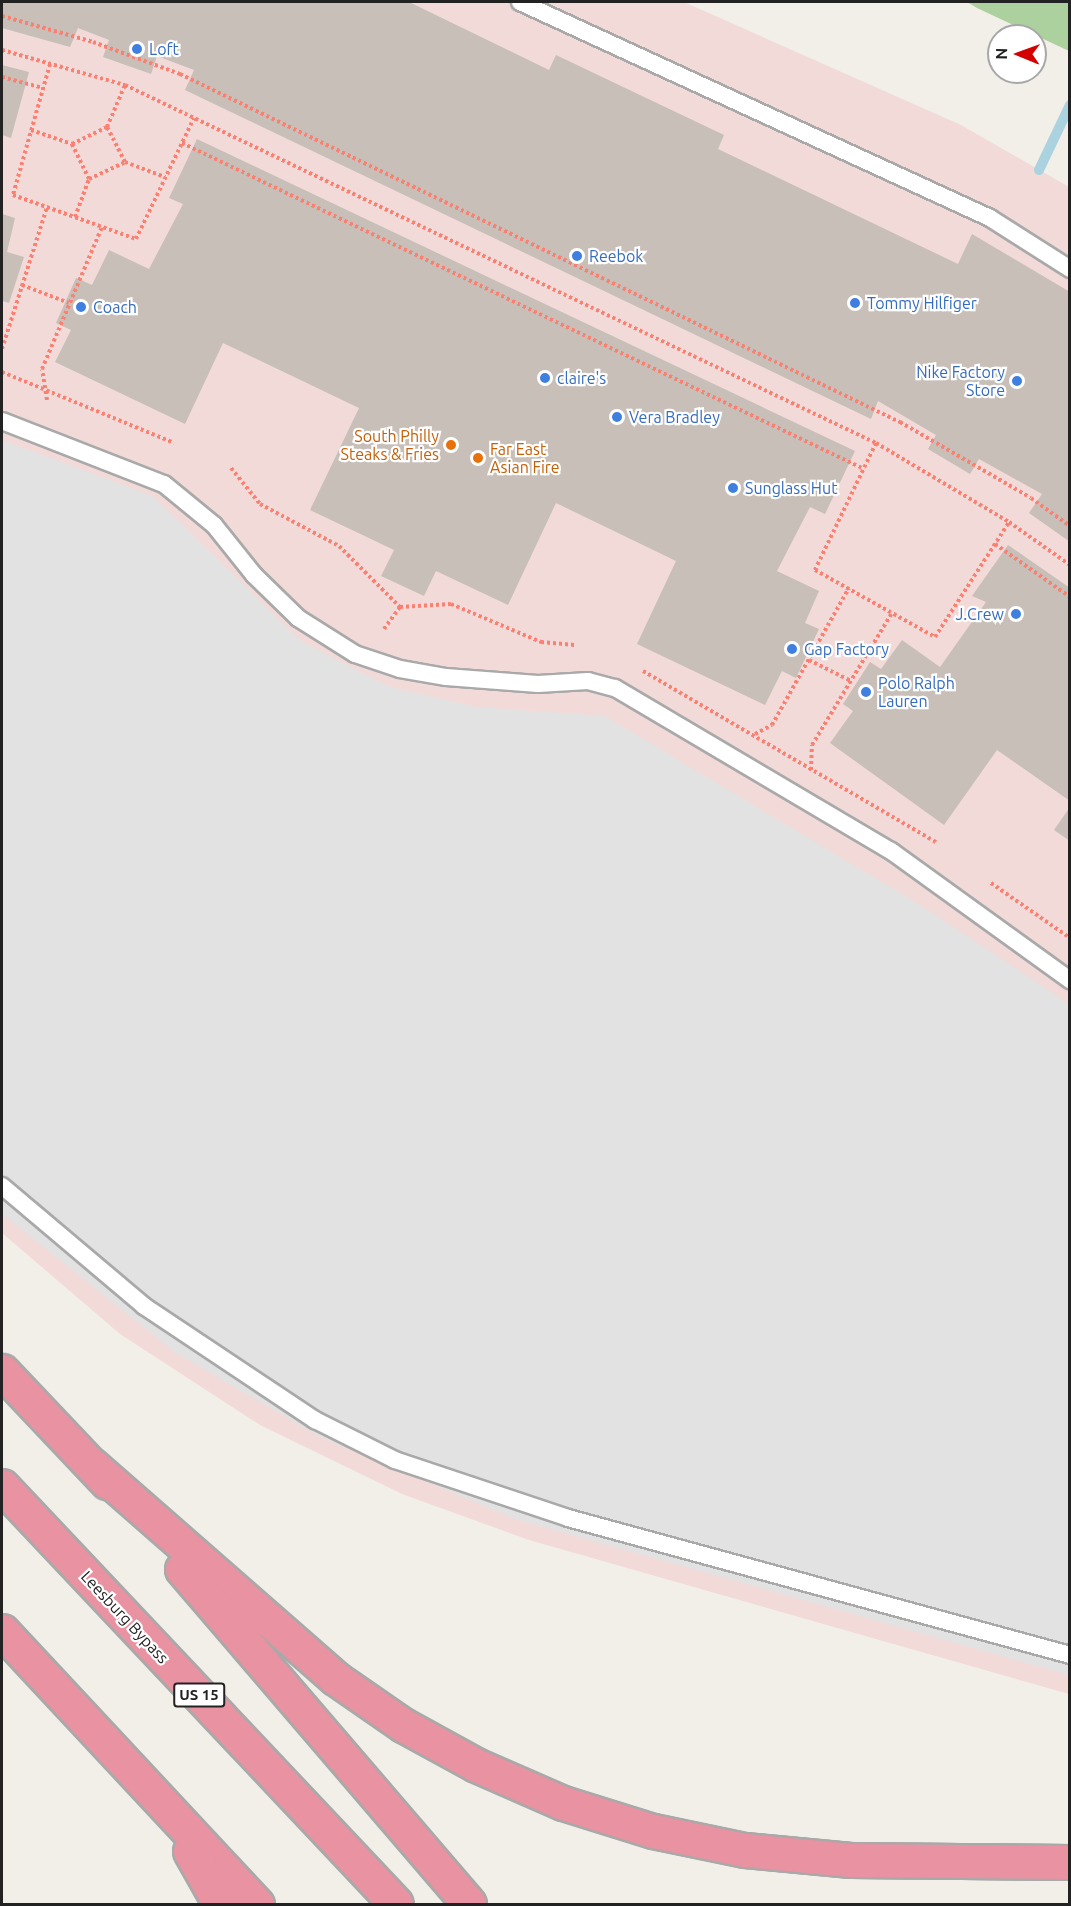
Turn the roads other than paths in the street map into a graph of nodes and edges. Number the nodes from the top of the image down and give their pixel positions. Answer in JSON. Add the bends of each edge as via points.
{"nodes":[{"id":1,"x":520,"y":2,"type":"edge"},
{"id":2,"x":1070,"y":269,"type":"edge"},
{"id":3,"x":2,"y":421,"type":"edge"},
{"id":4,"x":1070,"y":980,"type":"edge"},
{"id":5,"x":2,"y":1186,"type":"edge"},
{"id":6,"x":2,"y":1371,"type":"edge"},
{"id":7,"x":93,"y":1467,"type":"junction"},
{"id":8,"x":2,"y":1486,"type":"edge"},
{"id":9,"x":2,"y":1631,"type":"edge"},
{"id":10,"x":1070,"y":1655,"type":"edge"},
{"id":11,"x":163,"y":1803,"type":"junction"},
{"id":12,"x":1070,"y":1862,"type":"edge"},
{"id":13,"x":220,"y":1905,"type":"edge"},
{"id":14,"x":257,"y":1905,"type":"edge"},
{"id":15,"x":396,"y":1905,"type":"edge"},
{"id":16,"x":469,"y":1905,"type":"edge"}],
"edges":[{"from":1,"to":2,"type":"lane","via":[[990,218]]},
{"from":3,"to":4,"type":"lane","via":[[164,484],[214,525],[254,575],[298,618],[355,654],[400,669],[446,677],[526,684],[588,681],[615,688],[891,851]]},
{"from":5,"to":10,"type":"lane","via":[[144,1306],[315,1420],[395,1460],[568,1518]]},
{"from":6,"to":7,"type":"highway"},
{"from":7,"to":12,"type":"highway","via":[[335,1678],[403,1725],[476,1765],[563,1803],[653,1831],[745,1850],[851,1860]]},
{"from":7,"to":16,"type":"highway"},
{"from":8,"to":15,"type":"highway","name":"Leesburg Bypass","number":"US 15"},
{"from":9,"to":11,"type":"highway"},
{"from":11,"to":13,"type":"highway"},
{"from":11,"to":14,"type":"highway"}]}
